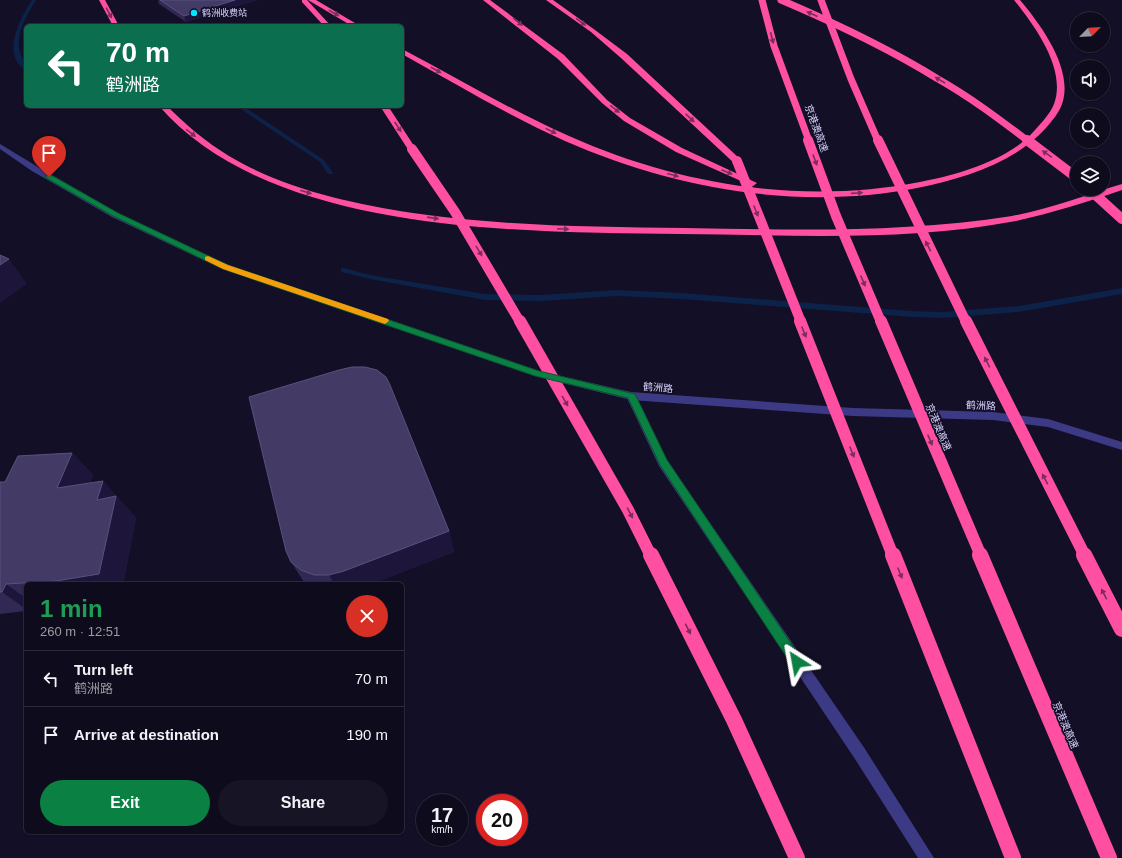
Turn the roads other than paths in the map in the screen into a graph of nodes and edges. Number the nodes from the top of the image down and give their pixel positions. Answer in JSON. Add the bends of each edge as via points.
{"nodes":[{"id":1,"x":102,"y":0,"type":"edge"},
{"id":2,"x":303,"y":0,"type":"edge"},
{"id":3,"x":310,"y":0,"type":"edge"},
{"id":4,"x":486,"y":0,"type":"edge"},
{"id":5,"x":549,"y":0,"type":"edge"},
{"id":6,"x":762,"y":0,"type":"edge"},
{"id":7,"x":781,"y":0,"type":"edge"},
{"id":8,"x":821,"y":0,"type":"edge"},
{"id":9,"x":1017,"y":0,"type":"edge"},
{"id":10,"x":115,"y":24,"type":"edge"},
{"id":11,"x":326,"y":24,"type":"edge"},
{"id":12,"x":354,"y":24,"type":"edge"},
{"id":13,"x":404,"y":52,"type":"edge"},
{"id":14,"x":165,"y":108,"type":"edge"},
{"id":15,"x":385,"y":108,"type":"edge"},
{"id":16,"x":0,"y":146,"type":"edge"},
{"id":17,"x":1070,"y":172,"type":"edge"},
{"id":18,"x":1122,"y":187,"type":"edge"},
{"id":19,"x":775,"y":192,"type":"junction"},
{"id":20,"x":1097,"y":196,"type":"edge"},
{"id":21,"x":1122,"y":219,"type":"edge"},
{"id":22,"x":631,"y":396,"type":"junction"},
{"id":23,"x":1122,"y":446,"type":"edge"},
{"id":24,"x":1122,"y":629,"type":"edge"},
{"id":25,"x":797,"y":858,"type":"edge"},
{"id":26,"x":927,"y":858,"type":"edge"},
{"id":27,"x":1013,"y":858,"type":"edge"},
{"id":28,"x":1109,"y":858,"type":"edge"}],
"edges":[{"from":1,"to":10,"type":"highway","one_way":true},
{"from":2,"to":11,"type":"highway"},
{"from":3,"to":12,"type":"highway","one_way":true},
{"from":4,"to":19,"type":"highway","one_way":true,"via":[[561,58],[611,106],[638,127],[722,170]]},
{"from":5,"to":27,"type":"highway","one_way":true,"bridge":true,"via":[[593,30],[624,56],[737,161]]},
{"from":6,"to":28,"type":"highway","name":"京港澳高速","one_way":true,"bridge":true,"via":[[774,46],[836,216]]},
{"from":17,"to":7,"type":"highway","one_way":true,"bridge":true,"via":[[960,92],[894,53]]},
{"from":24,"to":8,"type":"highway","one_way":true,"bridge":true,"via":[[909,208],[837,46]]},
{"from":19,"to":9,"type":"highway","one_way":true,"via":[[819,195],[918,186],[959,175],[996,160],[1027,143],[1048,122],[1060,98],[1059,72],[1047,43],[1032,17]]},
{"from":13,"to":19,"type":"highway","one_way":true,"via":[[510,110],[582,144],[639,166],[698,182]]},
{"from":14,"to":18,"type":"highway","one_way":true,"via":[[186,129],[214,150],[253,172],[294,188],[346,203],[396,213],[496,225],[616,230],[894,231],[999,221],[1046,212]]},
{"from":15,"to":25,"type":"highway","one_way":true,"bridge":true,"via":[[455,212],[502,289],[628,510],[734,720]]},
{"from":16,"to":22,"type":"street","name":"鹤洲路","via":[[115,215],[225,267],[538,374]]},
{"from":20,"to":21,"type":"highway","bridge":true},
{"from":22,"to":23,"type":"street","name":"鹤洲路","via":[[853,412],[993,416],[1048,423]]},
{"from":22,"to":26,"type":"street","via":[[663,463],[860,754]]}]}
